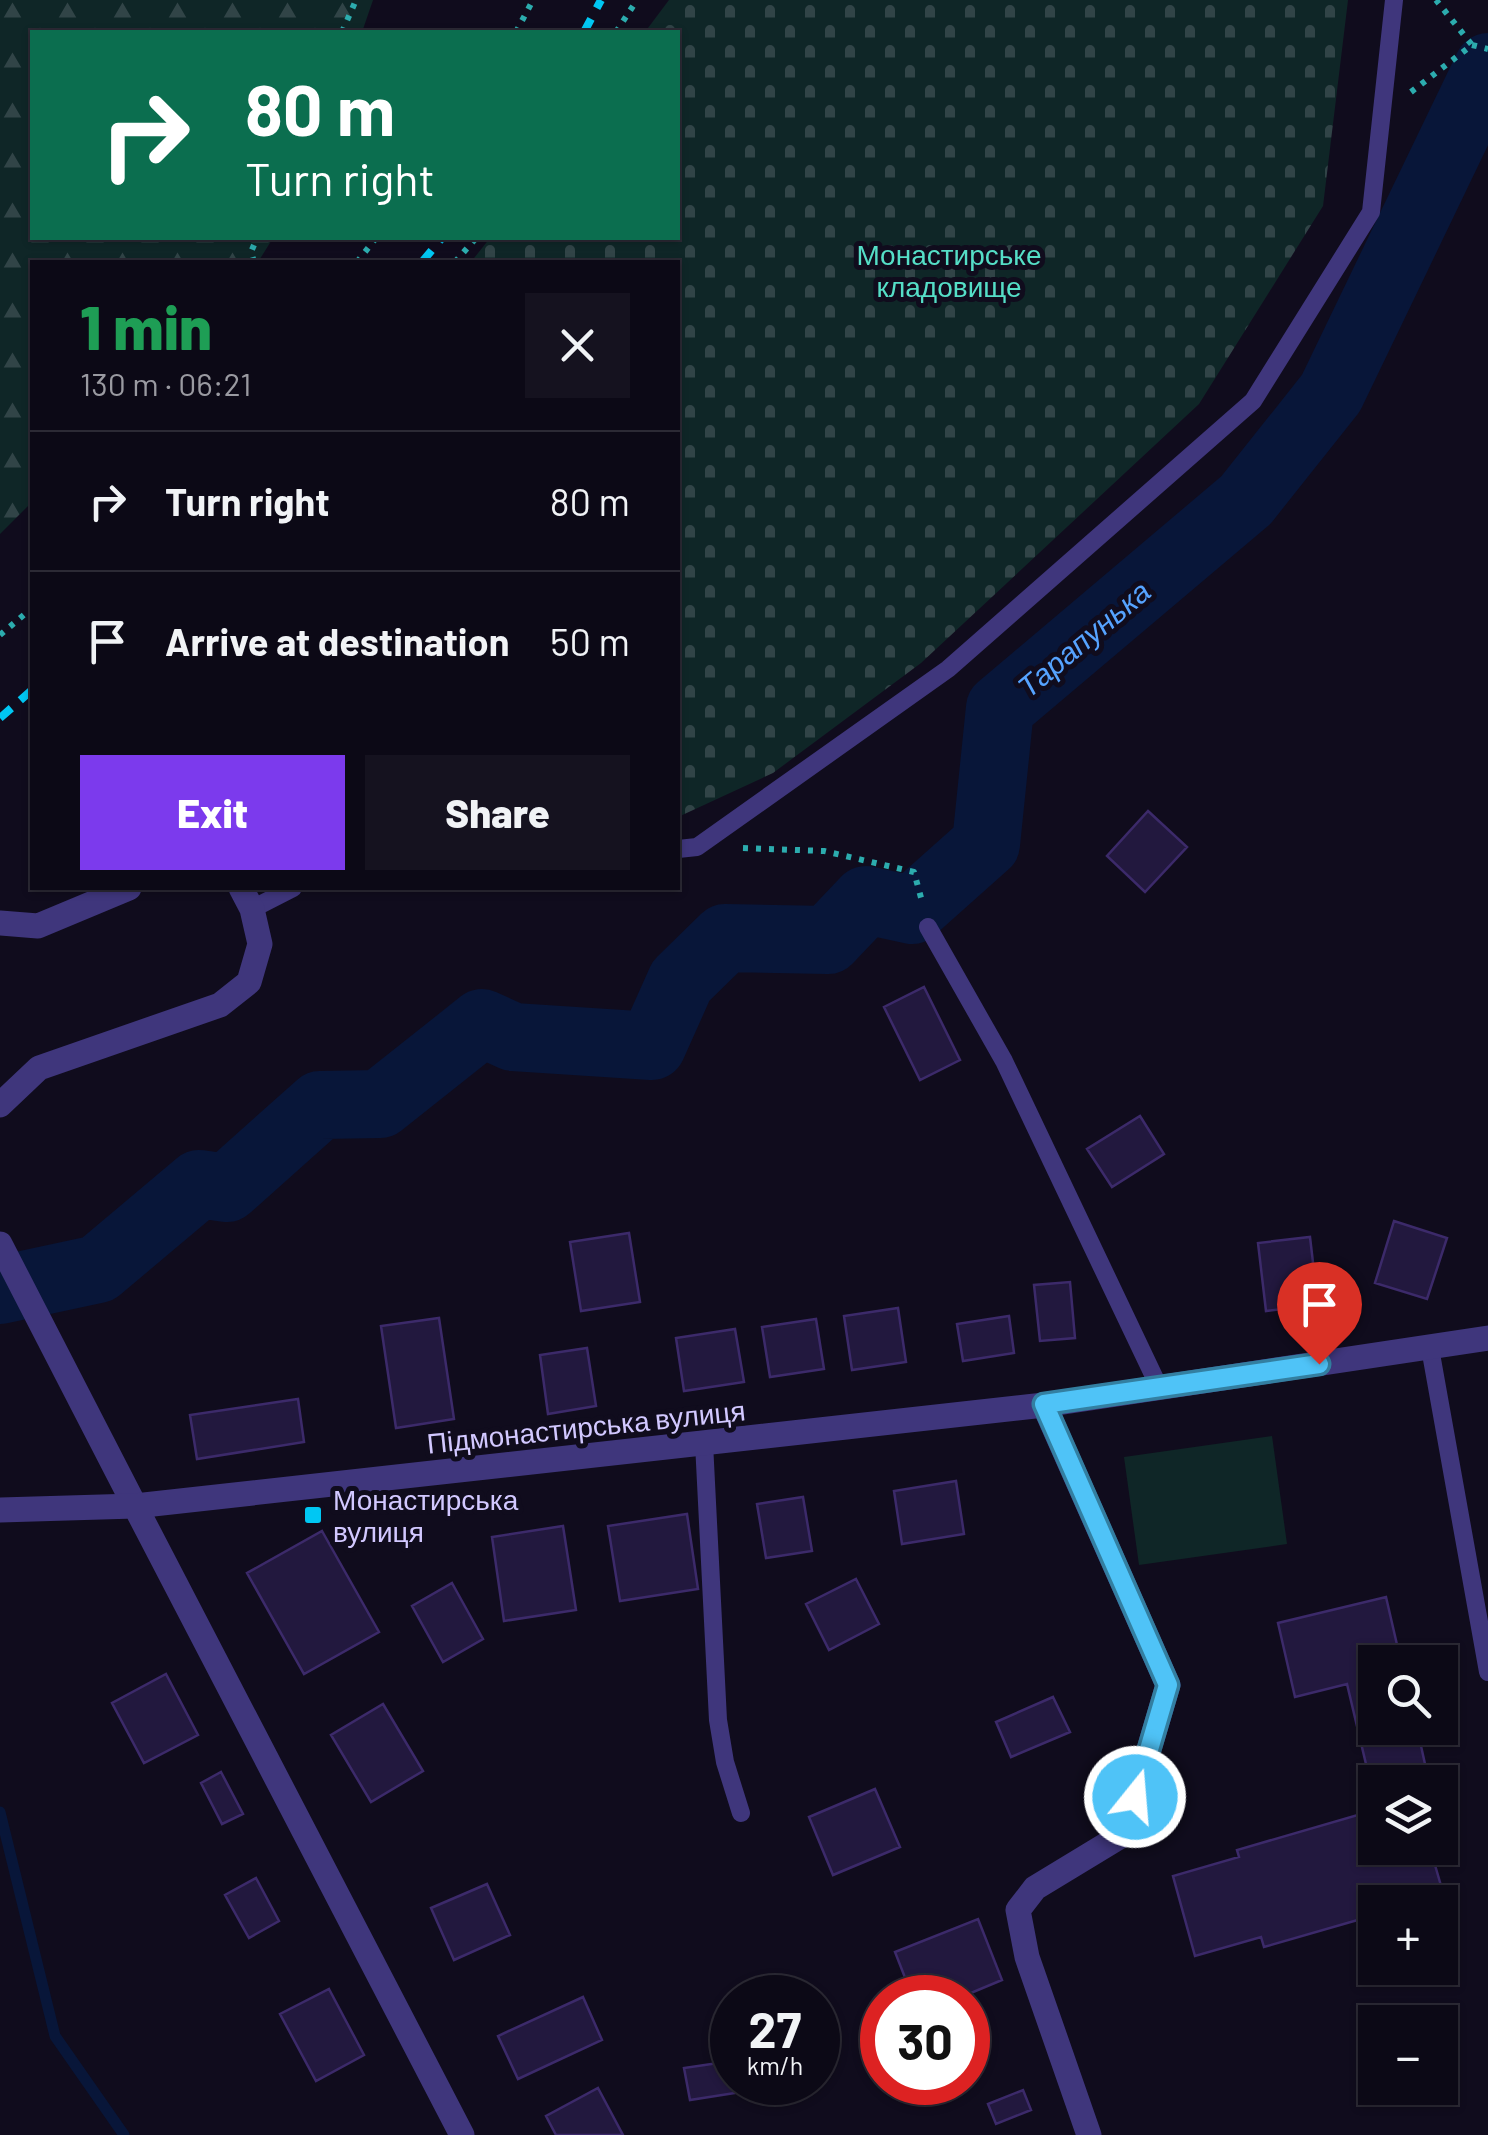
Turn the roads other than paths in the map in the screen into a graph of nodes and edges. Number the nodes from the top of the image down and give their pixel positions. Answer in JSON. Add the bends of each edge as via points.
{"nodes":[{"id":1,"x":1394,"y":0,"type":"edge"},
{"id":2,"x":680,"y":849,"type":"edge"},
{"id":3,"x":124,"y":890,"type":"edge"},
{"id":4,"x":284,"y":890,"type":"edge"},
{"id":5,"x":247,"y":898,"type":"edge"},
{"id":6,"x":0,"y":923,"type":"edge"},
{"id":7,"x":928,"y":927,"type":"dead end"},
{"id":8,"x":0,"y":1104,"type":"edge"},
{"id":9,"x":0,"y":1244,"type":"edge"},
{"id":10,"x":1488,"y":1338,"type":"edge"},
{"id":11,"x":1430,"y":1348,"type":"junction"},
{"id":12,"x":1159,"y":1387,"type":"junction"},
{"id":13,"x":1044,"y":1404,"type":"junction"},
{"id":14,"x":704,"y":1443,"type":"junction"},
{"id":15,"x":135,"y":1506,"type":"junction"},
{"id":16,"x":0,"y":1510,"type":"edge"},
{"id":17,"x":1488,"y":1672,"type":"edge"},
{"id":18,"x":741,"y":1813,"type":"dead end"},
{"id":19,"x":462,"y":2135,"type":"edge"},
{"id":20,"x":1089,"y":2135,"type":"edge"}],
"edges":[{"from":1,"to":2,"type":"lane","via":[[1371,212],[1254,401],[948,669],[697,847]]},
{"from":3,"to":6,"type":"street","via":[[38,926]]},
{"from":4,"to":5,"type":"lane"},
{"from":5,"to":8,"type":"street","via":[[260,944],[249,982],[220,1005],[39,1068]]},
{"from":7,"to":12,"type":"lane","via":[[1004,1061]]},
{"from":9,"to":15,"type":"street"},
{"from":10,"to":11,"type":"street","name":"Підмонастирська вулиця"},
{"from":11,"to":12,"type":"street","name":"Підмонастирська вулиця"},
{"from":11,"to":17,"type":"lane"},
{"from":12,"to":13,"type":"street","name":"Підмонастирська вулиця"},
{"from":13,"to":14,"type":"street","name":"Підмонастирська вулиця"},
{"from":13,"to":20,"type":"street","via":[[1168,1685],[1124,1834],[1035,1888],[1018,1910],[1027,1957]]},
{"from":14,"to":15,"type":"street","name":"Підмонастирська вулиця"},
{"from":14,"to":18,"type":"lane","via":[[718,1720]]},
{"from":15,"to":16,"type":"street","name":"Підмонастирська вулиця"},
{"from":15,"to":19,"type":"street"}]}
